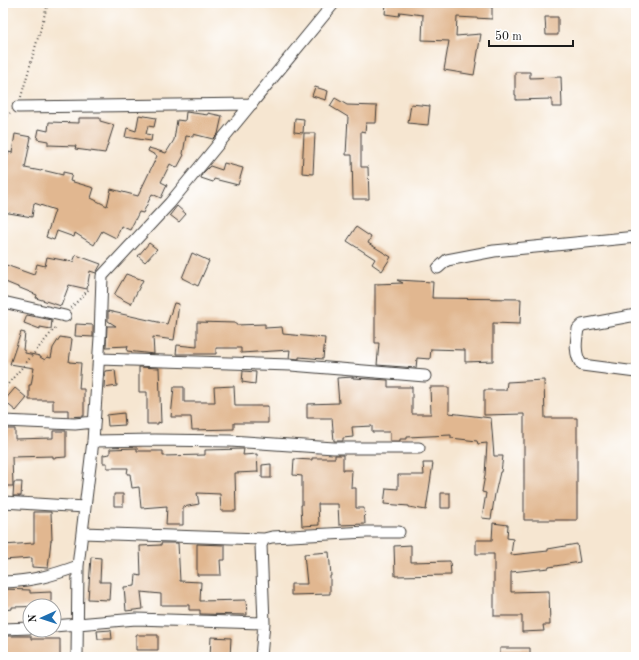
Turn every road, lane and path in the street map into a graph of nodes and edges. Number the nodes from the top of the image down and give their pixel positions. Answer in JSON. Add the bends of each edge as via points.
{"nodes":[{"id":1,"x":48,"y":3,"type":"edge"},
{"id":2,"x":334,"y":3,"type":"edge"},
{"id":3,"x":252,"y":104,"type":"junction"},
{"id":4,"x":18,"y":107,"type":"joint"},
{"id":5,"x":3,"y":114,"type":"edge"},
{"id":6,"x":7,"y":115,"type":"dead end"},
{"id":7,"x":636,"y":237,"type":"edge"},
{"id":8,"x":438,"y":268,"type":"dead end"},
{"id":9,"x":102,"y":276,"type":"junction"},
{"id":10,"x":3,"y":302,"type":"edge"},
{"id":11,"x":636,"y":315,"type":"edge"},
{"id":12,"x":65,"y":316,"type":"junction"},
{"id":13,"x":98,"y":358,"type":"junction"},
{"id":14,"x":636,"y":372,"type":"edge"},
{"id":15,"x":425,"y":376,"type":"dead end"},
{"id":16,"x":3,"y":390,"type":"edge"},
{"id":17,"x":3,"y":421,"type":"edge"},
{"id":18,"x":94,"y":422,"type":"junction"},
{"id":19,"x":93,"y":441,"type":"junction"},
{"id":20,"x":419,"y":448,"type":"dead end"},
{"id":21,"x":3,"y":502,"type":"edge"},
{"id":22,"x":85,"y":507,"type":"junction"},
{"id":23,"x":399,"y":532,"type":"dead end"},
{"id":24,"x":82,"y":533,"type":"junction"},
{"id":25,"x":264,"y":539,"type":"junction"},
{"id":26,"x":78,"y":566,"type":"junction"},
{"id":27,"x":3,"y":582,"type":"edge"},
{"id":28,"x":264,"y":623,"type":"junction"},
{"id":29,"x":77,"y":624,"type":"junction"},
{"id":30,"x":62,"y":625,"type":"edge"},
{"id":31,"x":22,"y":628,"type":"edge"},
{"id":32,"x":3,"y":629,"type":"edge"},
{"id":33,"x":77,"y":657,"type":"edge"},
{"id":34,"x":261,"y":657,"type":"edge"}],
"edges":[{"from":1,"to":4,"type":"path"},
{"from":2,"to":3,"type":"street"},
{"from":3,"to":4,"type":"street"},
{"from":3,"to":9,"type":"street","via":[[170,203]]},
{"from":5,"to":6,"type":"path"},
{"from":7,"to":8,"type":"street","via":[[494,251],[447,260]]},
{"from":9,"to":12,"type":"path"},
{"from":9,"to":13,"type":"street"},
{"from":10,"to":12,"type":"street"},
{"from":11,"to":14,"type":"street","via":[[582,325],[578,328],[577,351],[582,365]]},
{"from":12,"to":16,"type":"path"},
{"from":13,"to":15,"type":"street","via":[[291,365]]},
{"from":13,"to":18,"type":"street"},
{"from":17,"to":18,"type":"street","via":[[75,424]]},
{"from":18,"to":19,"type":"street"},
{"from":19,"to":20,"type":"street","via":[[223,441],[334,448]]},
{"from":19,"to":22,"type":"street"},
{"from":21,"to":22,"type":"street"},
{"from":22,"to":24,"type":"street"},
{"from":23,"to":25,"type":"street"},
{"from":24,"to":25,"type":"street"},
{"from":24,"to":26,"type":"street"},
{"from":25,"to":28,"type":"street","via":[[261,545]]},
{"from":26,"to":27,"type":"street","via":[[50,576]]},
{"from":26,"to":29,"type":"street"},
{"from":28,"to":29,"type":"street","via":[[136,618]]},
{"from":28,"to":34,"type":"street"},
{"from":29,"to":30,"type":"street"},
{"from":29,"to":33,"type":"street"},
{"from":31,"to":32,"type":"street"}]}
